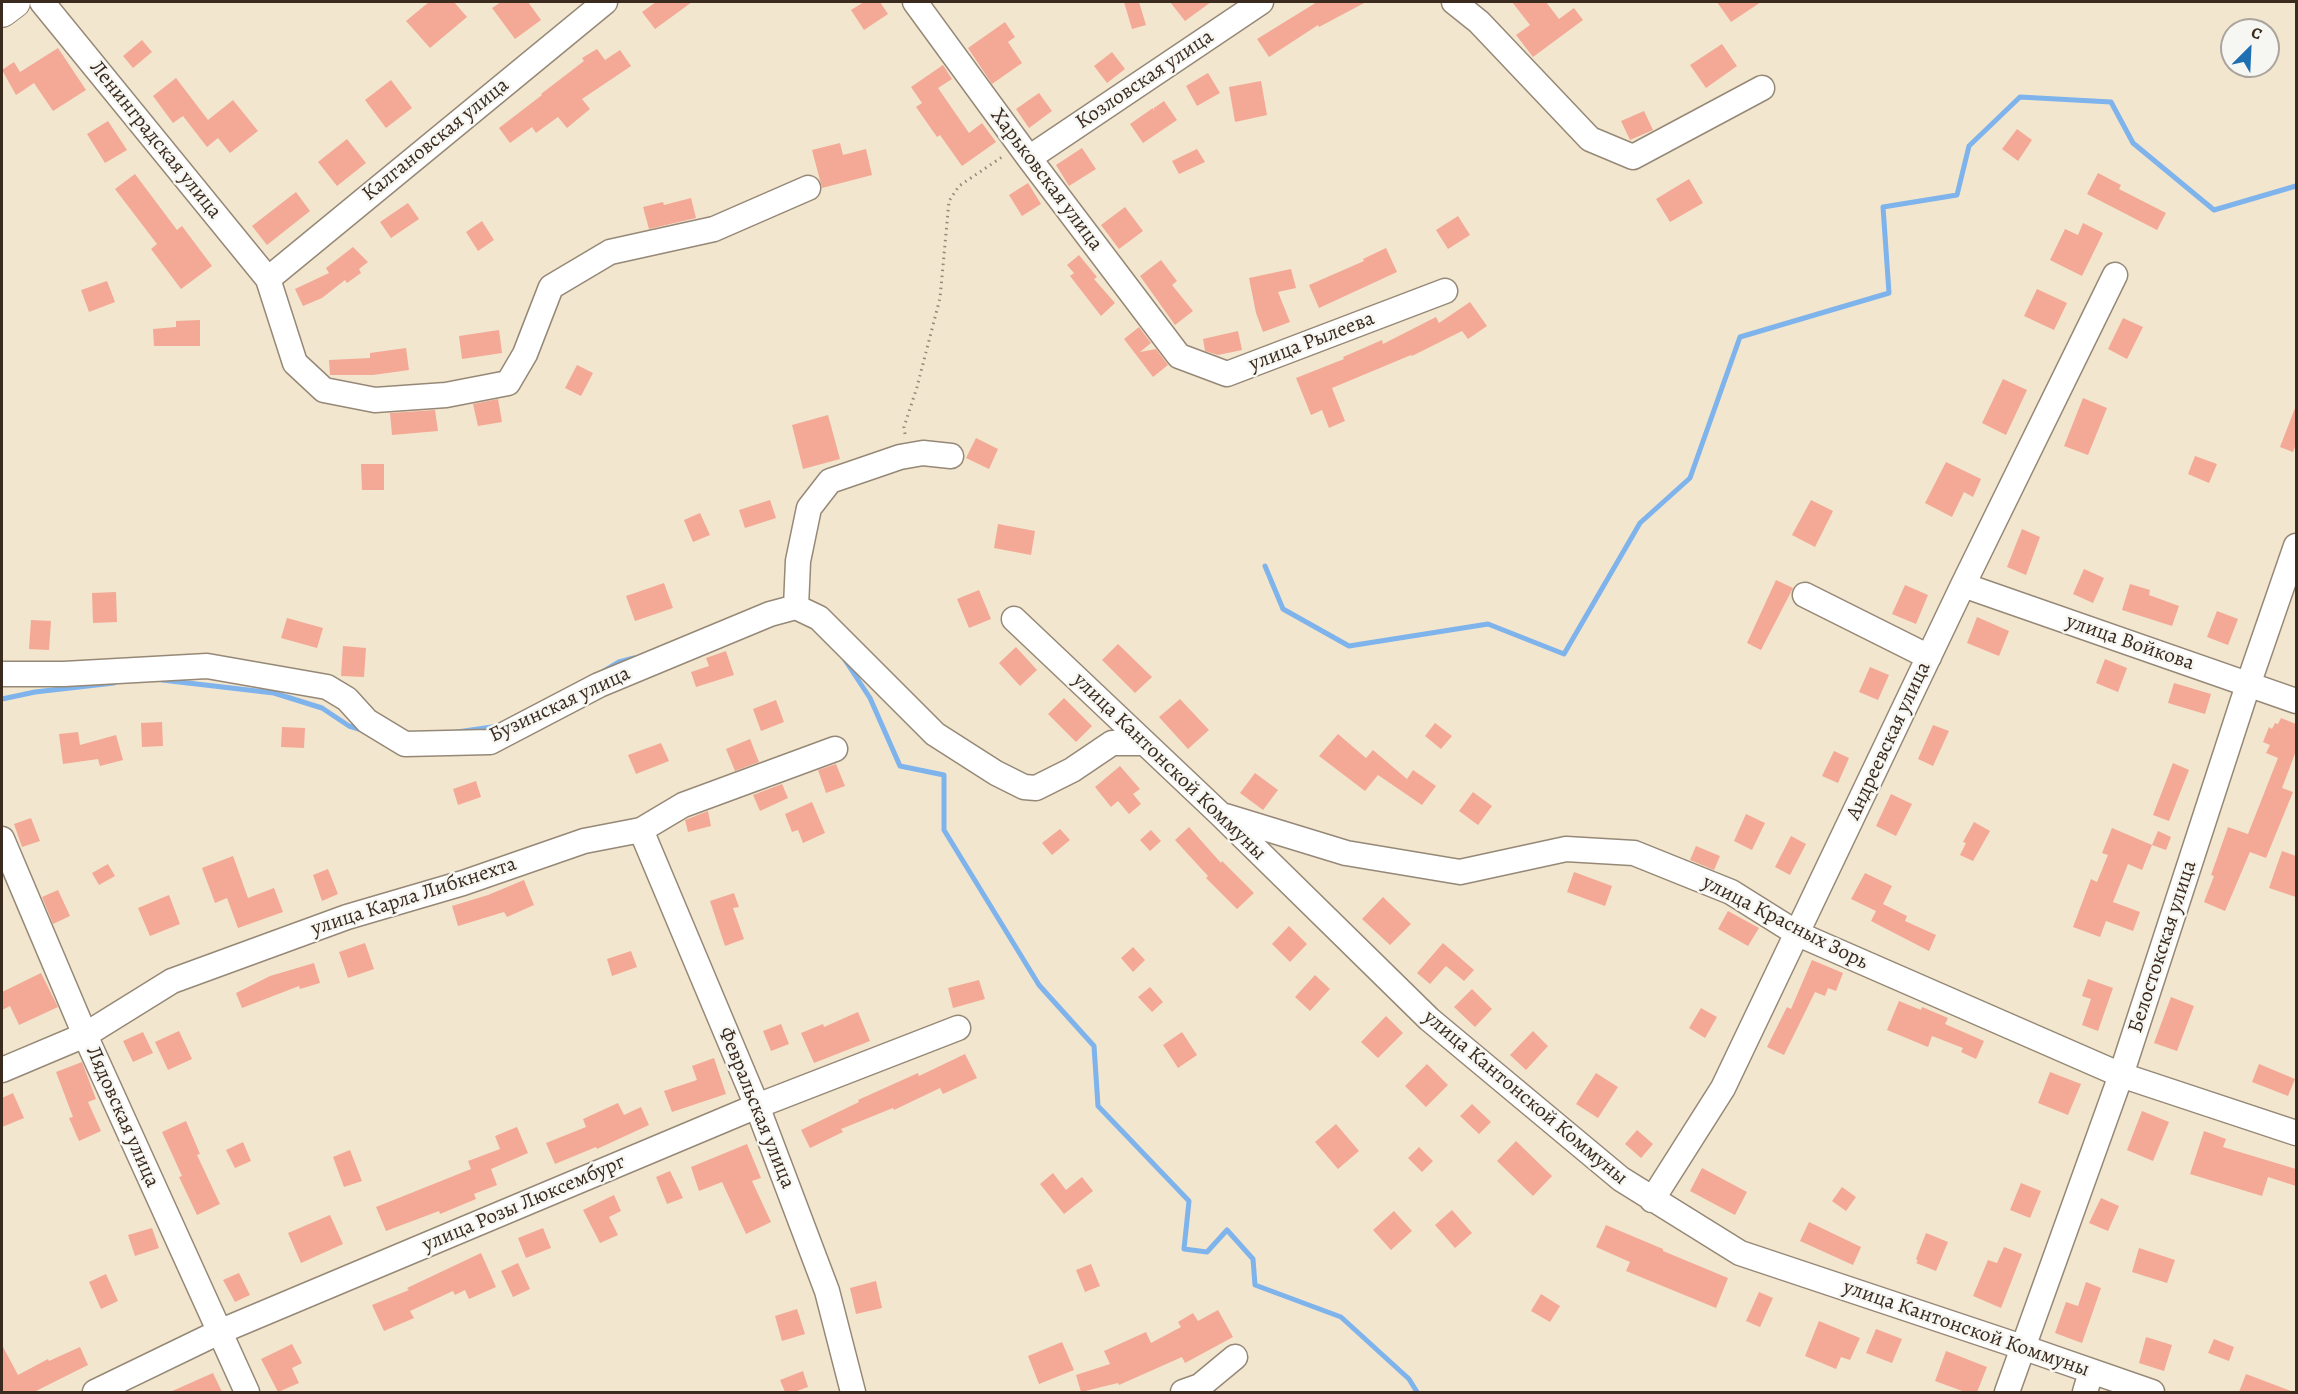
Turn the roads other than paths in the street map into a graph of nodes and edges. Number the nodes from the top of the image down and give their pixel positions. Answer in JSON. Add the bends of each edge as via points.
{"nodes":[{"id":1,"x":14,"y":2,"type":"edge"},
{"id":2,"x":42,"y":2,"type":"edge"},
{"id":3,"x":605,"y":2,"type":"edge"},
{"id":4,"x":915,"y":2,"type":"edge"},
{"id":5,"x":1261,"y":2,"type":"edge"},
{"id":6,"x":1454,"y":2,"type":"edge"},
{"id":7,"x":2,"y":11,"type":"edge"},
{"id":8,"x":1762,"y":88,"type":"dead end"},
{"id":9,"x":1029,"y":158,"type":"junction"},
{"id":10,"x":807,"y":189,"type":"dead end"},
{"id":11,"x":2115,"y":275,"type":"dead end"},
{"id":12,"x":268,"y":279,"type":"junction"},
{"id":13,"x":1445,"y":291,"type":"dead end"},
{"id":14,"x":1179,"y":356,"type":"joint"},
{"id":15,"x":951,"y":456,"type":"dead end"},
{"id":16,"x":2296,"y":546,"type":"edge"},
{"id":17,"x":1964,"y":585,"type":"junction"},
{"id":18,"x":1805,"y":595,"type":"dead end"},
{"id":19,"x":796,"y":607,"type":"junction"},
{"id":20,"x":1014,"y":619,"type":"dead end"},
{"id":21,"x":1929,"y":657,"type":"junction"},
{"id":22,"x":2,"y":674,"type":"edge"},
{"id":23,"x":2248,"y":685,"type":"junction"},
{"id":24,"x":2296,"y":701,"type":"edge"},
{"id":25,"x":1143,"y":743,"type":"junction"},
{"id":26,"x":835,"y":749,"type":"dead end"},
{"id":27,"x":1220,"y":814,"type":"junction"},
{"id":28,"x":641,"y":830,"type":"junction"},
{"id":29,"x":2,"y":839,"type":"edge"},
{"id":30,"x":1798,"y":934,"type":"junction"},
{"id":31,"x":958,"y":1028,"type":"dead end"},
{"id":32,"x":85,"y":1035,"type":"junction"},
{"id":33,"x":2,"y":1070,"type":"edge"},
{"id":34,"x":2121,"y":1075,"type":"junction"},
{"id":35,"x":757,"y":1106,"type":"junction"},
{"id":36,"x":2296,"y":1133,"type":"edge"},
{"id":37,"x":1652,"y":1200,"type":"junction"},
{"id":38,"x":219,"y":1332,"type":"junction"},
{"id":39,"x":2022,"y":1347,"type":"junction"},
{"id":40,"x":1235,"y":1357,"type":"dead end"},
{"id":41,"x":2088,"y":1382,"type":"edge"},
{"id":42,"x":94,"y":1392,"type":"edge"},
{"id":43,"x":247,"y":1392,"type":"edge"},
{"id":44,"x":853,"y":1392,"type":"edge"},
{"id":45,"x":1183,"y":1392,"type":"edge"},
{"id":46,"x":2007,"y":1392,"type":"edge"},
{"id":47,"x":2152,"y":1392,"type":"edge"}],
"edges":[{"from":1,"to":7,"type":"main road"},
{"from":2,"to":12,"type":"street","name":"Ленинградская улица"},
{"from":3,"to":12,"type":"street","name":"Калгановская улица"},
{"from":4,"to":9,"type":"street","name":"Харьковская улица"},
{"from":5,"to":9,"type":"street","name":"Козловская улица"},
{"from":6,"to":8,"type":"street","via":[[1479,22],[1590,139],[1633,157]]},
{"from":9,"to":14,"type":"street","name":"Харьковская улица"},
{"from":10,"to":12,"type":"street","via":[[714,229],[610,252],[551,287],[525,354],[508,383],[446,395],[375,400],[324,390],[295,363]]},
{"from":11,"to":17,"type":"street","name":"Андреевская улица"},
{"from":13,"to":14,"type":"street","name":"улица Рылеева","via":[[1227,374]]},
{"from":15,"to":19,"type":"street","via":[[923,453],[900,457],[830,480],[809,508],[798,561]]},
{"from":16,"to":23,"type":"street","name":"Белостокская улица"},
{"from":17,"to":21,"type":"street","name":"Андреевская улица"},
{"from":17,"to":23,"type":"street","name":"улица Войкова"},
{"from":18,"to":21,"type":"street"},
{"from":19,"to":22,"type":"street","name":"Бузинская улица","via":[[770,614],[599,685],[490,742],[405,744],[368,722],[346,699],[327,687],[207,666]]},
{"from":19,"to":25,"type":"street","via":[[819,618],[935,734],[1024,787],[1036,788],[1112,743]]},
{"from":20,"to":25,"type":"street","name":"улица Кантонской Коммуны"},
{"from":21,"to":30,"type":"street","name":"Андреевская улица"},
{"from":23,"to":24,"type":"street","name":"улица Войкова"},
{"from":23,"to":34,"type":"street","name":"Белостокская улица"},
{"from":25,"to":27,"type":"street","name":"улица Кантонской Коммуны"},
{"from":26,"to":28,"type":"street","name":"улица Карла Либкнехта","via":[[683,805]]},
{"from":27,"to":30,"type":"street","name":"улица Красных Зорь","via":[[1346,852],[1460,872],[1566,849],[1634,854],[1731,892]]},
{"from":27,"to":37,"type":"street","name":"улица Кантонской Коммуны","via":[[1429,1019],[1621,1179]]},
{"from":28,"to":32,"type":"street","name":"улица Карла Либкнехта","via":[[584,841],[347,918],[172,981]]},
{"from":28,"to":35,"type":"street","name":"Февральская улица"},
{"from":29,"to":32,"type":"street","name":"Лядовская улица"},
{"from":30,"to":34,"type":"street","name":"улица Красных Зорь"},
{"from":30,"to":37,"type":"street","name":"Андреевская улица","via":[[1723,1089]]},
{"from":31,"to":35,"type":"street","name":"улица Розы Люксембург"},
{"from":32,"to":33,"type":"street","name":"улица Карла Либкнехта"},
{"from":32,"to":38,"type":"street","name":"Лядовская улица"},
{"from":34,"to":36,"type":"street","name":"улица Красных Зорь"},
{"from":34,"to":39,"type":"street","name":"Белостокская улица"},
{"from":35,"to":38,"type":"street","name":"улица Розы Люксембург"},
{"from":35,"to":44,"type":"street","name":"Февральская улица","via":[[827,1291]]},
{"from":37,"to":39,"type":"street","name":"улица Кантонской Коммуны","via":[[1740,1253]]},
{"from":38,"to":42,"type":"street","name":"улица Розы Люксембург"},
{"from":38,"to":43,"type":"street","name":"Лядовская улица"},
{"from":39,"to":41,"type":"street","name":"улица Кантонской Коммуны"},
{"from":39,"to":46,"type":"street","name":"Белостокская улица"},
{"from":40,"to":45,"type":"street","via":[[1200,1386]]},
{"from":41,"to":47,"type":"street","name":"улица Кантонской Коммуны"}]}
